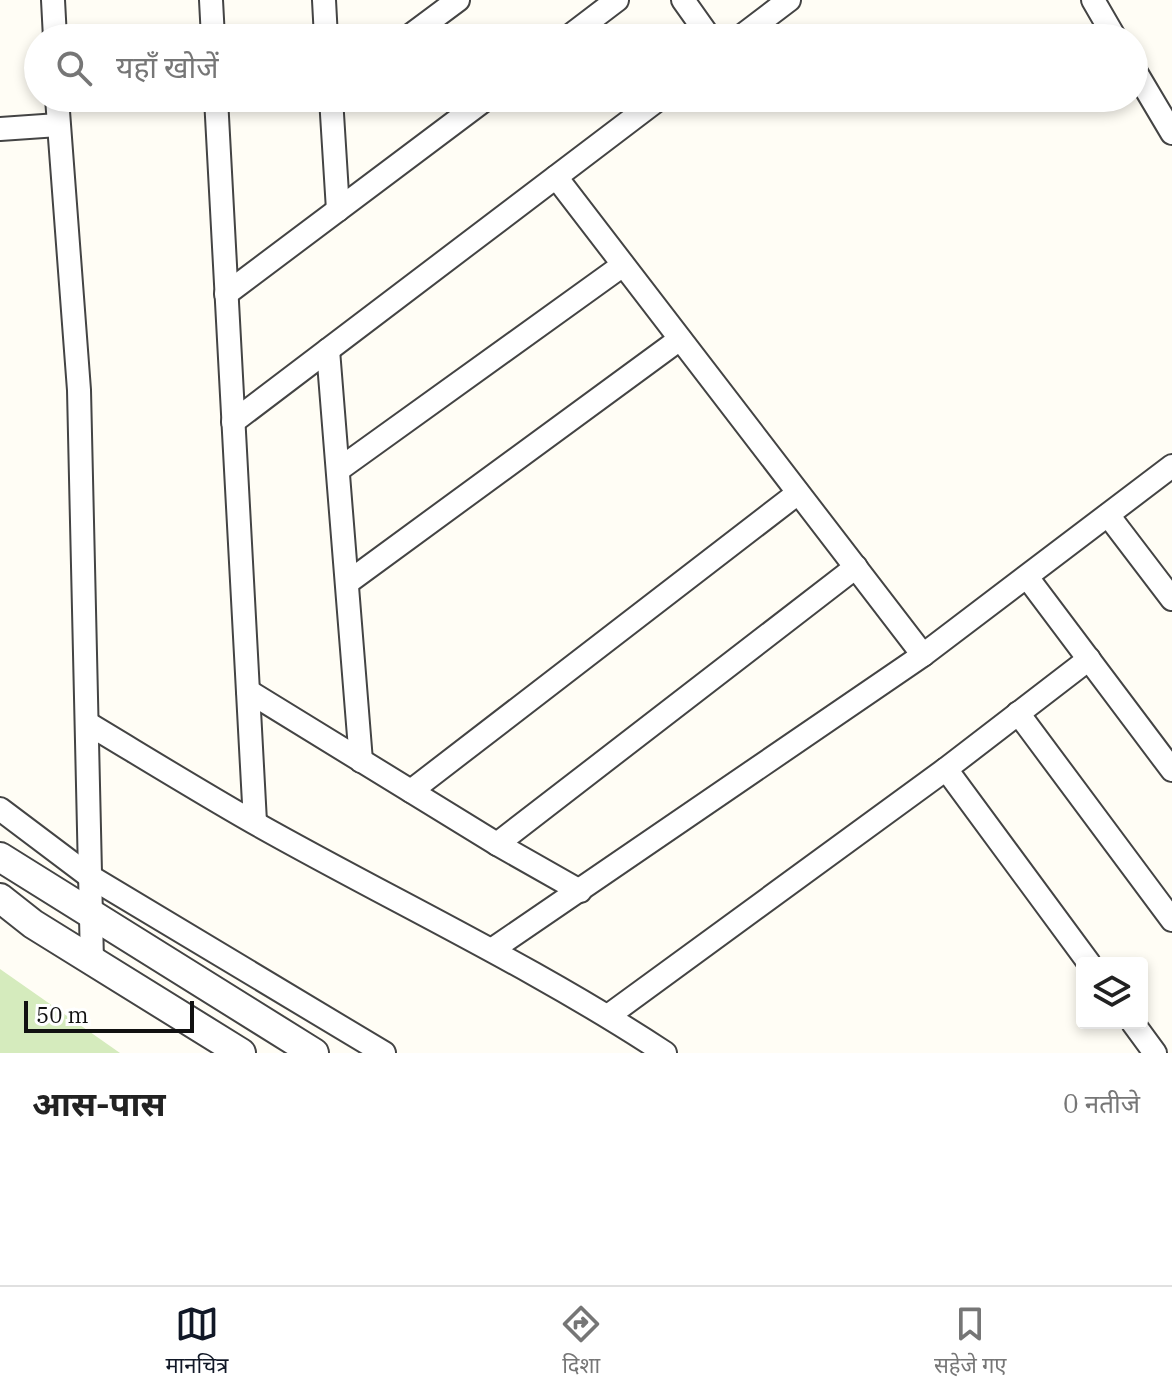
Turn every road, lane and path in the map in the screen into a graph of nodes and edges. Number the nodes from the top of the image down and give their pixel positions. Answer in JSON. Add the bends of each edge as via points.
{"nodes":[{"id":1,"x":53,"y":0,"type":"edge"},
{"id":2,"x":211,"y":0,"type":"edge"},
{"id":3,"x":324,"y":0,"type":"edge"},
{"id":4,"x":458,"y":0,"type":"edge"},
{"id":5,"x":617,"y":0,"type":"edge"},
{"id":6,"x":683,"y":0,"type":"edge"},
{"id":7,"x":789,"y":0,"type":"edge"},
{"id":8,"x":1093,"y":0,"type":"edge"},
{"id":9,"x":54,"y":24,"type":"edge"},
{"id":10,"x":212,"y":24,"type":"edge"},
{"id":11,"x":325,"y":24,"type":"edge"},
{"id":12,"x":426,"y":24,"type":"edge"},
{"id":13,"x":585,"y":24,"type":"edge"},
{"id":14,"x":700,"y":24,"type":"edge"},
{"id":15,"x":757,"y":24,"type":"edge"},
{"id":16,"x":1107,"y":24,"type":"edge"},
{"id":17,"x":1148,"y":93,"type":"edge"},
{"id":18,"x":58,"y":112,"type":"edge"},
{"id":19,"x":217,"y":112,"type":"edge"},
{"id":20,"x":332,"y":112,"type":"edge"},
{"id":21,"x":468,"y":112,"type":"edge"},
{"id":22,"x":642,"y":112,"type":"edge"},
{"id":23,"x":58,"y":125,"type":"junction"},
{"id":24,"x":0,"y":129,"type":"edge"},
{"id":25,"x":1172,"y":133,"type":"edge"},
{"id":26,"x":556,"y":177,"type":"junction"},
{"id":27,"x":338,"y":210,"type":"junction"},
{"id":28,"x":623,"y":265,"type":"junction"},
{"id":29,"x":226,"y":294,"type":"junction"},
{"id":30,"x":680,"y":339,"type":"junction"},
{"id":31,"x":328,"y":350,"type":"junction"},
{"id":32,"x":233,"y":422,"type":"junction"},
{"id":33,"x":1172,"y":466,"type":"edge"},
{"id":34,"x":338,"y":470,"type":"junction"},
{"id":35,"x":798,"y":493,"type":"junction"},
{"id":36,"x":1108,"y":515,"type":"junction"},
{"id":37,"x":856,"y":567,"type":"junction"},
{"id":38,"x":1027,"y":577,"type":"junction"},
{"id":39,"x":347,"y":583,"type":"junction"},
{"id":40,"x":1171,"y":596,"type":"edge"},
{"id":41,"x":923,"y":655,"type":"junction"},
{"id":42,"x":1089,"y":659,"type":"junction"},
{"id":43,"x":248,"y":691,"type":"junction"},
{"id":44,"x":1018,"y":713,"type":"junction"},
{"id":45,"x":87,"y":723,"type":"junction"},
{"id":46,"x":361,"y":761,"type":"junction"},
{"id":47,"x":946,"y":769,"type":"junction"},
{"id":48,"x":1172,"y":770,"type":"edge"},
{"id":49,"x":411,"y":791,"type":"junction"},
{"id":50,"x":0,"y":809,"type":"edge"},
{"id":51,"x":255,"y":822,"type":"junction"},
{"id":52,"x":497,"y":844,"type":"junction"},
{"id":53,"x":0,"y":857,"type":"edge"},
{"id":54,"x":89,"y":876,"type":"junction"},
{"id":55,"x":580,"y":891,"type":"junction"},
{"id":56,"x":0,"y":898,"type":"edge"},
{"id":57,"x":90,"y":913,"type":"junction"},
{"id":58,"x":1172,"y":920,"type":"edge"},
{"id":59,"x":493,"y":949,"type":"junction"},
{"id":60,"x":1085,"y":957,"type":"edge"},
{"id":61,"x":92,"y":961,"type":"junction"},
{"id":62,"x":608,"y":1016,"type":"junction"},
{"id":63,"x":1137,"y":1029,"type":"edge"},
{"id":64,"x":241,"y":1053,"type":"edge"},
{"id":65,"x":314,"y":1053,"type":"edge"},
{"id":66,"x":384,"y":1053,"type":"edge"},
{"id":67,"x":665,"y":1053,"type":"edge"},
{"id":68,"x":1155,"y":1053,"type":"edge"}],
"edges":[{"from":1,"to":9,"type":"street"},
{"from":2,"to":10,"type":"street"},
{"from":3,"to":11,"type":"street"},
{"from":4,"to":12,"type":"street"},
{"from":5,"to":13,"type":"street"},
{"from":6,"to":14,"type":"street"},
{"from":7,"to":15,"type":"street"},
{"from":8,"to":16,"type":"street"},
{"from":17,"to":25,"type":"street"},
{"from":18,"to":23,"type":"street"},
{"from":19,"to":29,"type":"street"},
{"from":20,"to":27,"type":"street"},
{"from":21,"to":27,"type":"street"},
{"from":22,"to":26,"type":"street"},
{"from":23,"to":24,"type":"street"},
{"from":23,"to":45,"type":"street","via":[[79,390]]},
{"from":26,"to":28,"type":"street"},
{"from":26,"to":31,"type":"street"},
{"from":27,"to":29,"type":"street"},
{"from":28,"to":30,"type":"street"},
{"from":28,"to":34,"type":"street"},
{"from":29,"to":32,"type":"street"},
{"from":30,"to":35,"type":"street"},
{"from":30,"to":39,"type":"street"},
{"from":31,"to":32,"type":"street"},
{"from":31,"to":34,"type":"street"},
{"from":32,"to":43,"type":"street"},
{"from":33,"to":36,"type":"street"},
{"from":34,"to":39,"type":"street"},
{"from":35,"to":37,"type":"street"},
{"from":35,"to":49,"type":"street"},
{"from":36,"to":38,"type":"street"},
{"from":36,"to":40,"type":"street"},
{"from":37,"to":41,"type":"street"},
{"from":37,"to":52,"type":"street"},
{"from":38,"to":41,"type":"street"},
{"from":38,"to":42,"type":"street"},
{"from":39,"to":46,"type":"street"},
{"from":41,"to":55,"type":"street"},
{"from":42,"to":44,"type":"street"},
{"from":42,"to":48,"type":"street"},
{"from":43,"to":46,"type":"street"},
{"from":43,"to":51,"type":"street"},
{"from":44,"to":47,"type":"street"},
{"from":44,"to":58,"type":"street"},
{"from":45,"to":51,"type":"street"},
{"from":45,"to":54,"type":"street"},
{"from":46,"to":49,"type":"street"},
{"from":47,"to":60,"type":"street"},
{"from":47,"to":62,"type":"street"},
{"from":49,"to":52,"type":"street"},
{"from":50,"to":54,"type":"street"},
{"from":51,"to":59,"type":"street"},
{"from":52,"to":55,"type":"street"},
{"from":53,"to":57,"type":"street"},
{"from":54,"to":57,"type":"street"},
{"from":54,"to":66,"type":"street"},
{"from":55,"to":59,"type":"street"},
{"from":56,"to":61,"type":"street"},
{"from":57,"to":61,"type":"street"},
{"from":57,"to":65,"type":"street"},
{"from":59,"to":62,"type":"street"},
{"from":61,"to":64,"type":"street"},
{"from":62,"to":67,"type":"street"},
{"from":63,"to":68,"type":"street"}]}
